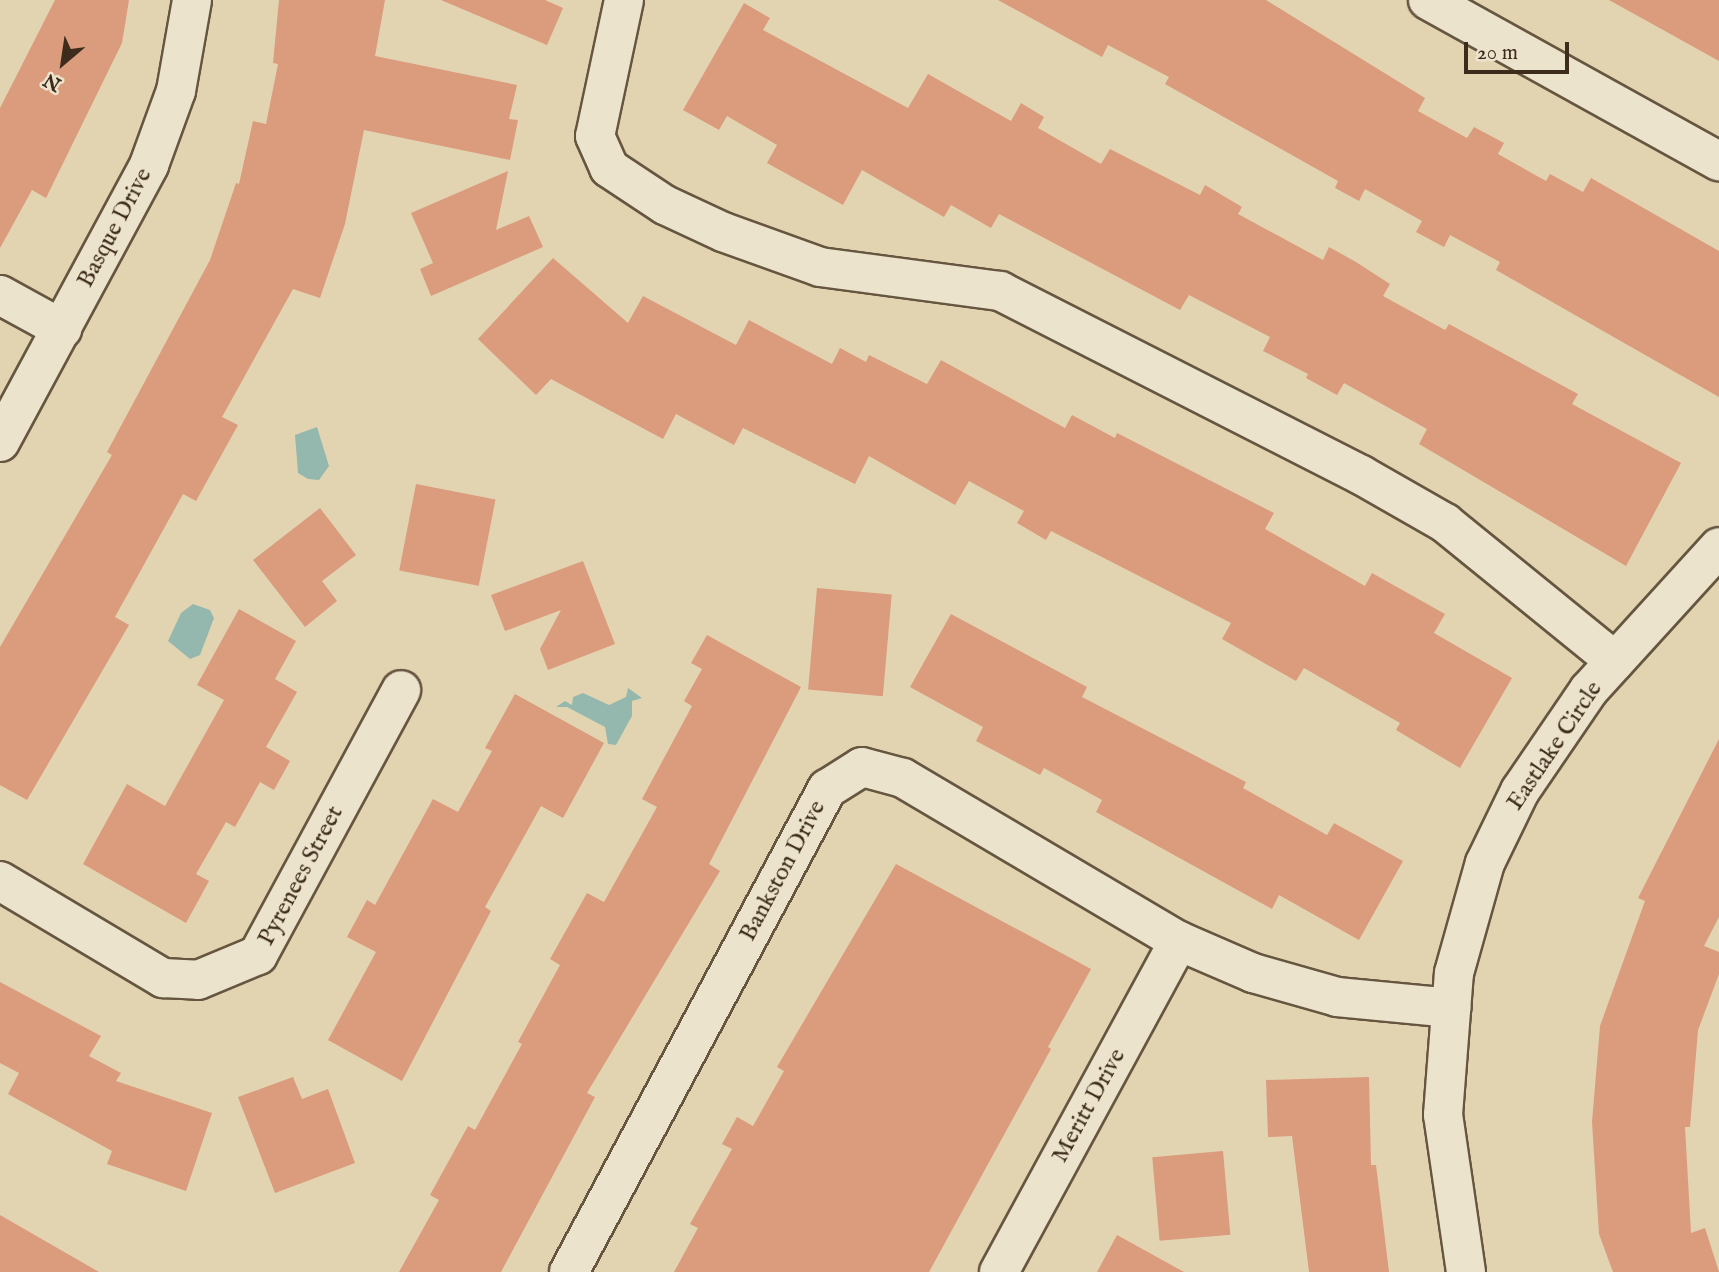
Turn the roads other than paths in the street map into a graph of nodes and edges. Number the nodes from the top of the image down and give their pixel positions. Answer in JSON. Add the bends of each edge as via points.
{"nodes":[{"id":1,"x":192,"y":0,"type":"edge"},
{"id":2,"x":624,"y":0,"type":"edge"},
{"id":3,"x":1428,"y":0,"type":"edge"},
{"id":4,"x":1719,"y":161,"type":"edge"},
{"id":5,"x":0,"y":295,"type":"edge"},
{"id":6,"x":62,"y":329,"type":"junction"},
{"id":7,"x":0,"y":442,"type":"edge"},
{"id":8,"x":1719,"y":547,"type":"edge"},
{"id":9,"x":1615,"y":661,"type":"junction"},
{"id":10,"x":401,"y":690,"type":"dead end"},
{"id":11,"x":0,"y":881,"type":"edge"},
{"id":12,"x":1179,"y":941,"type":"junction"},
{"id":13,"x":1451,"y":1008,"type":"junction"},
{"id":14,"x":569,"y":1272,"type":"edge"},
{"id":15,"x":999,"y":1272,"type":"edge"},
{"id":16,"x":1466,"y":1272,"type":"edge"}],
"edges":[{"from":1,"to":6,"type":"street","name":"Basque Drive","via":[[176,91],[149,165]]},
{"from":2,"to":9,"type":"street","via":[[595,136],[609,167],[620,175],[665,205],[723,232],[820,267],[1000,291],[1338,463],[1445,523]]},
{"from":3,"to":4,"type":"street"},
{"from":5,"to":6,"type":"street"},
{"from":6,"to":7,"type":"street","name":"Basque Drive"},
{"from":8,"to":9,"type":"street","name":"Eastlake Circle"},
{"from":9,"to":13,"type":"street","name":"Eastlake Circle","via":[[1589,690],[1520,791],[1485,863],[1454,973]]},
{"from":10,"to":11,"type":"street","name":"Pyrenees Street","via":[[258,955],[198,980],[163,978]]},
{"from":12,"to":13,"type":"street","name":"Bankston Drive","via":[[1253,973],[1337,996]]},
{"from":12,"to":14,"type":"street","name":"Bankston Drive","via":[[903,778],[862,767],[827,789]]},
{"from":12,"to":15,"type":"street","name":"Meritt Drive"},
{"from":13,"to":16,"type":"street","name":"Eastlake Circle","via":[[1443,1115]]}]}
